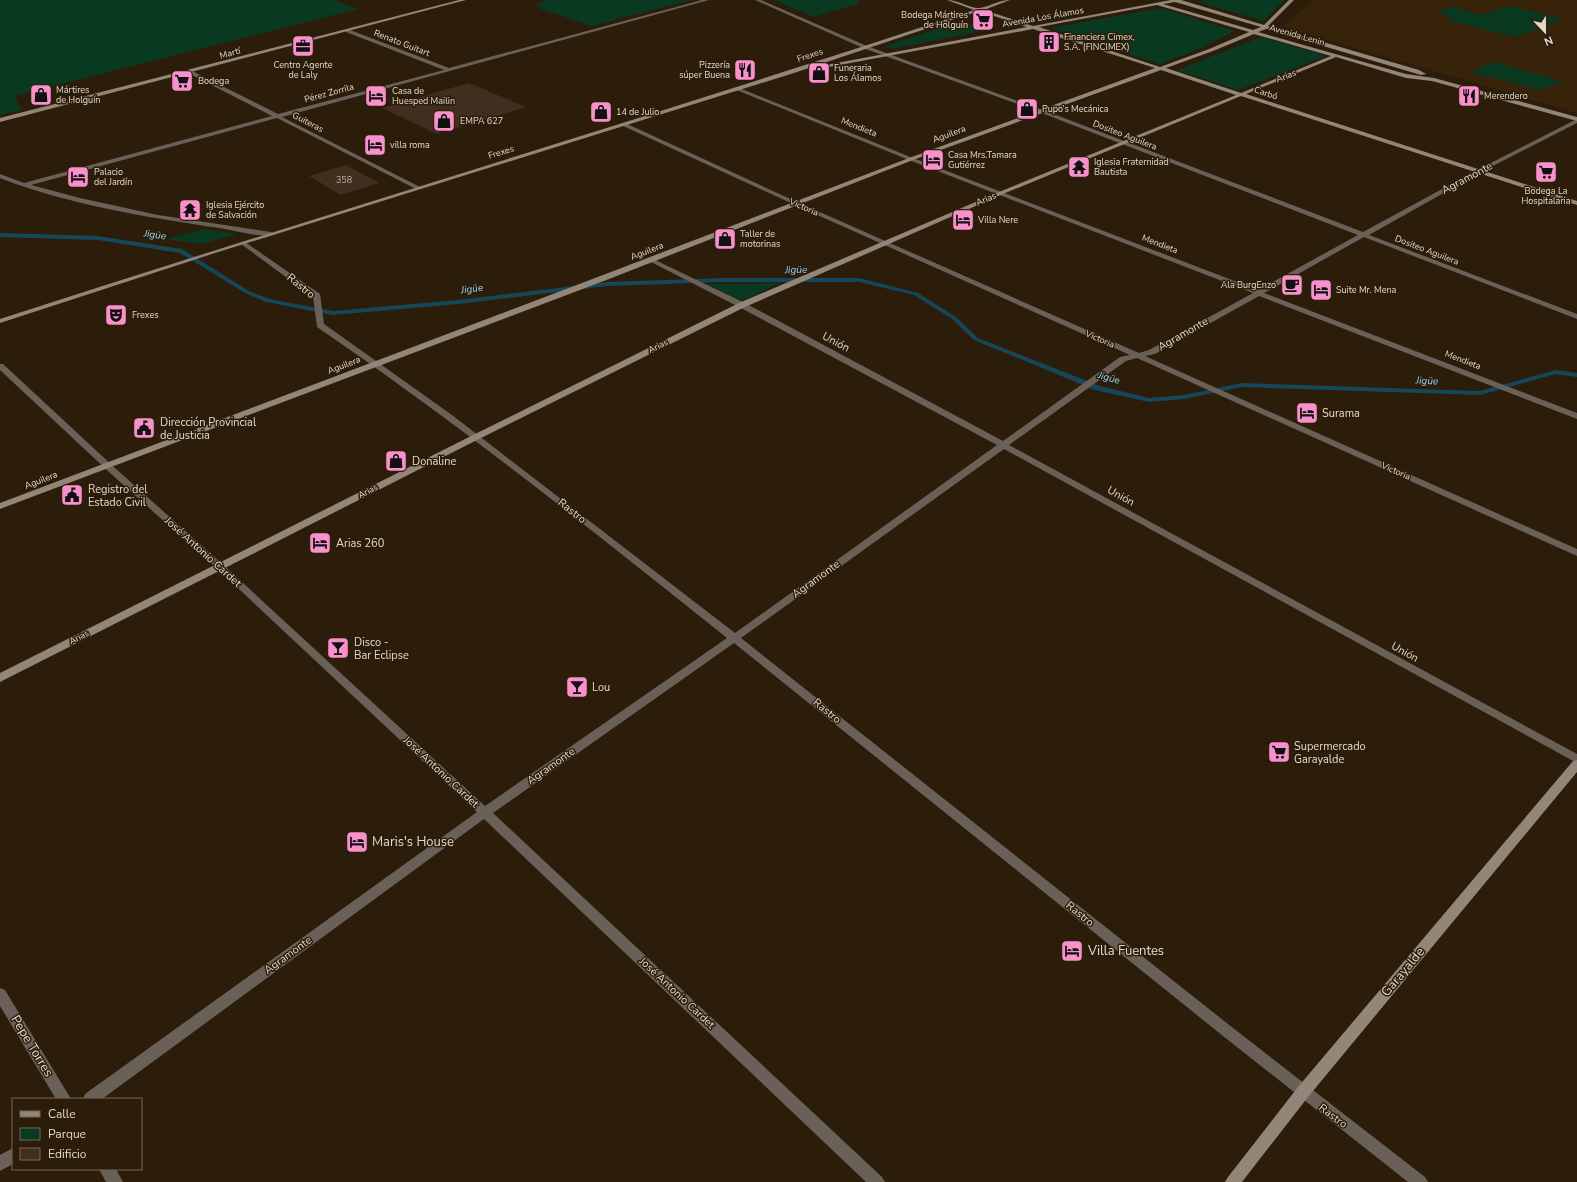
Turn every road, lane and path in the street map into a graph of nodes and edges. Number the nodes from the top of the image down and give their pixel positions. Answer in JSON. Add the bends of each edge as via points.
{"nodes":[{"id":1,"x":464,"y":0,"type":"edge"},
{"id":2,"x":708,"y":0,"type":"edge"},
{"id":3,"x":757,"y":0,"type":"edge"},
{"id":4,"x":949,"y":0,"type":"edge"},
{"id":5,"x":1008,"y":0,"type":"edge"},
{"id":6,"x":1178,"y":0,"type":"edge"},
{"id":7,"x":1292,"y":0,"type":"edge"},
{"id":8,"x":1157,"y":4,"type":"junction"},
{"id":9,"x":979,"y":9,"type":"junction"},
{"id":10,"x":1034,"y":27,"type":"junction"},
{"id":11,"x":1265,"y":27,"type":"junction"},
{"id":12,"x":348,"y":31,"type":"junction"},
{"id":13,"x":1254,"y":32,"type":"junction"},
{"id":14,"x":865,"y":47,"type":"junction"},
{"id":15,"x":885,"y":55,"type":"junction"},
{"id":16,"x":1335,"y":56,"type":"junction"},
{"id":17,"x":1163,"y":68,"type":"junction"},
{"id":18,"x":449,"y":70,"type":"junction"},
{"id":19,"x":190,"y":72,"type":"junction"},
{"id":20,"x":792,"y":72,"type":"junction"},
{"id":21,"x":1432,"y":79,"type":"junction"},
{"id":22,"x":737,"y":89,"type":"junction"},
{"id":23,"x":1240,"y":94,"type":"junction"},
{"id":24,"x":1041,"y":111,"type":"junction"},
{"id":25,"x":277,"y":116,"type":"junction"},
{"id":26,"x":0,"y":120,"type":"edge"},
{"id":27,"x":1577,"y":120,"type":"edge"},
{"id":28,"x":623,"y":124,"type":"junction"},
{"id":29,"x":1121,"y":143,"type":"junction"},
{"id":30,"x":911,"y":159,"type":"junction"},
{"id":31,"x":1479,"y":171,"type":"junction"},
{"id":32,"x":0,"y":176,"type":"edge"},
{"id":33,"x":24,"y":185,"type":"junction"},
{"id":34,"x":418,"y":188,"type":"junction"},
{"id":35,"x":1001,"y":192,"type":"junction"},
{"id":36,"x":1577,"y":202,"type":"edge"},
{"id":37,"x":795,"y":203,"type":"junction"},
{"id":38,"x":271,"y":234,"type":"junction"},
{"id":39,"x":1363,"y":234,"type":"junction"},
{"id":40,"x":886,"y":242,"type":"junction"},
{"id":41,"x":243,"y":243,"type":"junction"},
{"id":42,"x":651,"y":260,"type":"junction"},
{"id":43,"x":1256,"y":293,"type":"junction"},
{"id":44,"x":742,"y":305,"type":"junction"},
{"id":45,"x":1577,"y":317,"type":"edge"},
{"id":46,"x":0,"y":321,"type":"edge"},
{"id":47,"x":1136,"y":355,"type":"junction"},
{"id":48,"x":378,"y":364,"type":"junction"},
{"id":49,"x":0,"y":366,"type":"edge"},
{"id":50,"x":1577,"y":416,"type":"edge"},
{"id":51,"x":476,"y":437,"type":"junction"},
{"id":52,"x":1003,"y":445,"type":"junction"},
{"id":53,"x":106,"y":465,"type":"junction"},
{"id":54,"x":0,"y":506,"type":"edge"},
{"id":55,"x":1577,"y":553,"type":"edge"},
{"id":56,"x":219,"y":566,"type":"junction"},
{"id":57,"x":734,"y":637,"type":"junction"},
{"id":58,"x":0,"y":678,"type":"edge"},
{"id":59,"x":1577,"y":759,"type":"edge"},
{"id":60,"x":1577,"y":764,"type":"edge"},
{"id":61,"x":484,"y":812,"type":"junction"},
{"id":62,"x":0,"y":994,"type":"edge"},
{"id":63,"x":1303,"y":1092,"type":"junction"},
{"id":64,"x":63,"y":1098,"type":"edge"},
{"id":65,"x":91,"y":1098,"type":"edge"},
{"id":66,"x":12,"y":1156,"type":"edge"},
{"id":67,"x":0,"y":1164,"type":"edge"},
{"id":68,"x":108,"y":1170,"type":"edge"},
{"id":69,"x":115,"y":1182,"type":"edge"},
{"id":70,"x":877,"y":1182,"type":"edge"},
{"id":71,"x":1233,"y":1182,"type":"edge"},
{"id":72,"x":1420,"y":1182,"type":"edge"}],
"edges":[{"from":1,"to":12,"type":"main road","name":"Martí"},
{"from":2,"to":18,"type":"street","name":"Pérez Zorrila"},
{"from":3,"to":14,"type":"street","name":"Dositeo Aguilera"},
{"from":4,"to":9,"type":"main road","name":"Carbó"},
{"from":5,"to":9,"type":"main road","name":"Frexes"},
{"from":6,"to":8,"type":"main road","name":"Avenida Los Álamos"},
{"from":6,"to":11,"type":"main road","name":"Avenida Lenin"},
{"from":7,"to":11,"type":"main road","name":"Aguilera"},
{"from":8,"to":10,"type":"main road","name":"Avenida Los Álamos"},
{"from":8,"to":13,"type":"main road","name":"Avenida Lenin"},
{"from":9,"to":10,"type":"main road","name":"Carbó"},
{"from":9,"to":14,"type":"main road","name":"Frexes"},
{"from":10,"to":15,"type":"main road","name":"Avenida Los Álamos"},
{"from":10,"to":17,"type":"main road","name":"Carbó"},
{"from":11,"to":13,"type":"main road","name":"Aguilera"},
{"from":11,"to":21,"type":"main road","name":"Avenida Lenin","via":[[1417,71]]},
{"from":12,"to":18,"type":"street","name":"Renato Guitart"},
{"from":12,"to":19,"type":"main road","name":"Martí"},
{"from":13,"to":16,"type":"main road","name":"Avenida Lenin"},
{"from":13,"to":17,"type":"main road","name":"Aguilera"},
{"from":14,"to":15,"type":"street","name":"Dositeo Aguilera"},
{"from":14,"to":20,"type":"main road","name":"Frexes"},
{"from":15,"to":20,"type":"main road","name":"Avenida Los Álamos"},
{"from":15,"to":24,"type":"street","name":"Dositeo Aguilera"},
{"from":16,"to":21,"type":"main road","name":"Avenida Lenin","via":[[1406,76]]},
{"from":16,"to":23,"type":"main road","name":"Arias"},
{"from":17,"to":23,"type":"main road","name":"Carbó"},
{"from":17,"to":24,"type":"main road","name":"Aguilera"},
{"from":18,"to":25,"type":"street","name":"Pérez Zorrila"},
{"from":19,"to":25,"type":"street","name":"Guiteras"},
{"from":19,"to":26,"type":"main road","name":"Martí"},
{"from":20,"to":22,"type":"main road","name":"Frexes"},
{"from":21,"to":27,"type":"main road","name":"Avenida Lenin"},
{"from":22,"to":28,"type":"main road","name":"Frexes"},
{"from":22,"to":30,"type":"street","name":"Mendieta"},
{"from":23,"to":29,"type":"main road","name":"Arias"},
{"from":23,"to":31,"type":"main road","name":"Carbó"},
{"from":24,"to":29,"type":"street","name":"Dositeo Aguilera"},
{"from":24,"to":30,"type":"main road","name":"Aguilera"},
{"from":25,"to":33,"type":"street","name":"Pérez Zorrila"},
{"from":25,"to":34,"type":"street","name":"Guiteras"},
{"from":27,"to":31,"type":"street","name":"Agramonte"},
{"from":28,"to":34,"type":"main road","name":"Frexes"},
{"from":28,"to":37,"type":"street","name":"Victoria"},
{"from":29,"to":35,"type":"main road","name":"Arias"},
{"from":29,"to":39,"type":"street","name":"Dositeo Aguilera"},
{"from":30,"to":35,"type":"street","name":"Mendieta"},
{"from":30,"to":37,"type":"main road","name":"Aguilera"},
{"from":31,"to":36,"type":"main road","name":"Carbó"},
{"from":31,"to":39,"type":"street","name":"Agramonte"},
{"from":32,"to":33,"type":"street"},
{"from":33,"to":38,"type":"street","via":[[158,217]]},
{"from":34,"to":38,"type":"main road","name":"Frexes"},
{"from":35,"to":40,"type":"main road","name":"Arias"},
{"from":35,"to":43,"type":"street","name":"Mendieta"},
{"from":37,"to":40,"type":"street","name":"Victoria"},
{"from":37,"to":42,"type":"main road","name":"Aguilera"},
{"from":38,"to":41,"type":"main road","name":"Frexes"},
{"from":39,"to":43,"type":"street","name":"Agramonte"},
{"from":39,"to":45,"type":"street","name":"Dositeo Aguilera"},
{"from":40,"to":44,"type":"main road","name":"Arias"},
{"from":40,"to":47,"type":"street","name":"Victoria"},
{"from":41,"to":46,"type":"main road","name":"Frexes"},
{"from":41,"to":48,"type":"street","name":"Rastro","via":[[317,296],[320,325]]},
{"from":42,"to":44,"type":"street","name":"Unión"},
{"from":42,"to":48,"type":"main road","name":"Aguilera"},
{"from":43,"to":47,"type":"street","name":"Agramonte","via":[[1152,352]]},
{"from":43,"to":50,"type":"street","name":"Mendieta"},
{"from":44,"to":51,"type":"main road","name":"Arias"},
{"from":44,"to":52,"type":"street","name":"Unión"},
{"from":47,"to":52,"type":"street","name":"Agramonte","via":[[1123,359]]},
{"from":47,"to":55,"type":"street","name":"Victoria"},
{"from":48,"to":51,"type":"street","name":"Rastro"},
{"from":48,"to":53,"type":"main road","name":"Aguilera"},
{"from":49,"to":53,"type":"street","name":"José Antonio Cardet"},
{"from":51,"to":56,"type":"main road","name":"Arias"},
{"from":51,"to":57,"type":"street","name":"Rastro"},
{"from":52,"to":57,"type":"street","name":"Agramonte"},
{"from":52,"to":59,"type":"street","name":"Unión"},
{"from":53,"to":54,"type":"main road","name":"Aguilera"},
{"from":53,"to":56,"type":"street","name":"José Antonio Cardet"},
{"from":56,"to":58,"type":"main road","name":"Arias"},
{"from":56,"to":61,"type":"street","name":"José Antonio Cardet"},
{"from":57,"to":61,"type":"street","name":"Agramonte"},
{"from":57,"to":63,"type":"street","name":"Rastro"},
{"from":60,"to":63,"type":"main road","name":"Garayalde"},
{"from":61,"to":65,"type":"street","name":"Agramonte"},
{"from":61,"to":70,"type":"street","name":"José Antonio Cardet"},
{"from":62,"to":64,"type":"street","name":"Pepe Torres"},
{"from":63,"to":71,"type":"main road","name":"Garayalde"},
{"from":63,"to":72,"type":"street","name":"Rastro"},
{"from":66,"to":67,"type":"street"},
{"from":68,"to":69,"type":"street"}]}
